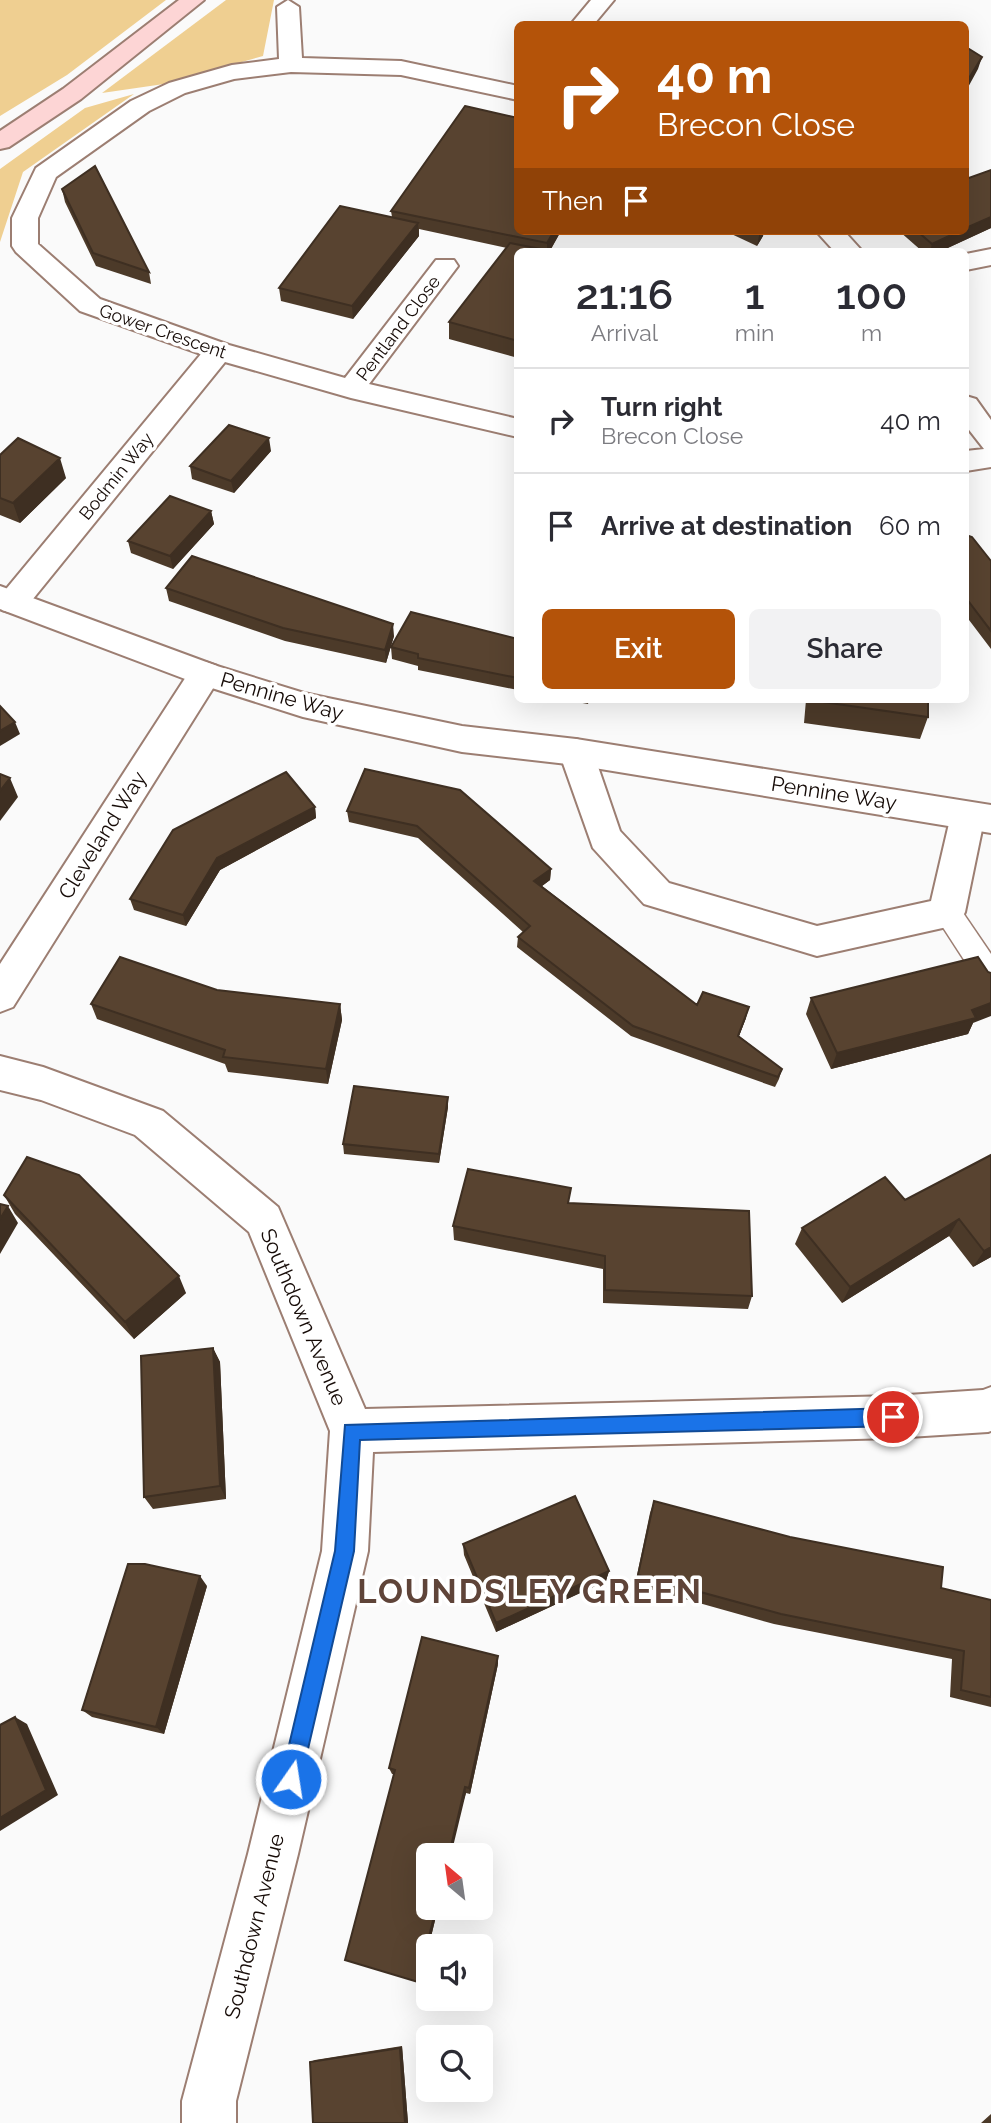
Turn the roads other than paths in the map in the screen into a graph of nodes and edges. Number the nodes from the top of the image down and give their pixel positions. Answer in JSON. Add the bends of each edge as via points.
{"nodes":[{"id":1,"x":193,"y":0,"type":"edge"},
{"id":2,"x":603,"y":0,"type":"edge"},
{"id":3,"x":288,"y":7,"type":"dead end"},
{"id":4,"x":585,"y":21,"type":"edge"},
{"id":5,"x":290,"y":65,"type":"junction"},
{"id":6,"x":514,"y":92,"type":"edge"},
{"id":7,"x":0,"y":142,"type":"edge"},
{"id":8,"x":833,"y":235,"type":"edge"},
{"id":9,"x":846,"y":248,"type":"edge"},
{"id":10,"x":13,"y":250,"type":"edge"},
{"id":11,"x":991,"y":257,"type":"edge"},
{"id":12,"x":969,"y":261,"type":"edge"},
{"id":13,"x":444,"y":266,"type":"dead end"},
{"id":14,"x":219,"y":351,"type":"junction"},
{"id":15,"x":351,"y":389,"type":"junction"},
{"id":16,"x":969,"y":409,"type":"edge"},
{"id":17,"x":514,"y":427,"type":"edge"},
{"id":18,"x":991,"y":441,"type":"edge"},
{"id":19,"x":991,"y":457,"type":"edge"},
{"id":20,"x":969,"y":461,"type":"edge"},
{"id":21,"x":6,"y":599,"type":"edge"},
{"id":22,"x":205,"y":674,"type":"junction"},
{"id":23,"x":576,"y":752,"type":"junction"},
{"id":24,"x":980,"y":817,"type":"edge"},
{"id":25,"x":947,"y":912,"type":"junction"},
{"id":26,"x":991,"y":978,"type":"edge"},
{"id":27,"x":0,"y":996,"type":"edge"},
{"id":28,"x":0,"y":1073,"type":"edge"},
{"id":29,"x":991,"y":1408,"type":"edge"},
{"id":30,"x":352,"y":1431,"type":"junction"},
{"id":31,"x":209,"y":2123,"type":"edge"}],
"edges":[{"from":1,"to":7,"type":"main road","via":[[72,94]]},
{"from":2,"to":4,"type":"street"},
{"from":3,"to":5,"type":"street"},
{"from":5,"to":6,"type":"street","name":"Gower Crescent","via":[[401,68]]},
{"from":5,"to":10,"type":"street","name":"Gower Crescent","via":[[232,72],[177,88],[140,106],[45,173]]},
{"from":8,"to":9,"type":"street"},
{"from":10,"to":14,"type":"street","name":"Gower Crescent","via":[[90,305]]},
{"from":11,"to":12,"type":"street"},
{"from":13,"to":15,"type":"street","name":"Pentland Close"},
{"from":14,"to":15,"type":"street","name":"Gower Crescent"},
{"from":14,"to":21,"type":"street","name":"Bodmin Way"},
{"from":15,"to":17,"type":"street","name":"Gower Crescent"},
{"from":16,"to":18,"type":"street"},
{"from":19,"to":20,"type":"street"},
{"from":21,"to":22,"type":"street","name":"Pennine Way"},
{"from":22,"to":23,"type":"street","name":"Pennine Way","via":[[303,705],[461,739]]},
{"from":22,"to":27,"type":"street","name":"Cleveland Way"},
{"from":23,"to":24,"type":"street","name":"Pennine Way"},
{"from":23,"to":25,"type":"street","via":[[605,838],[657,894],[817,941]]},
{"from":24,"to":25,"type":"street","name":"Pennine Way"},
{"from":25,"to":26,"type":"lane"},
{"from":28,"to":30,"type":"street","name":"Southdown Avenue","via":[[149,1123],[264,1220]]},
{"from":29,"to":30,"type":"street","via":[[893,1417]]},
{"from":30,"to":31,"type":"street","name":"Southdown Avenue","via":[[345,1551],[209,2101]]}]}
